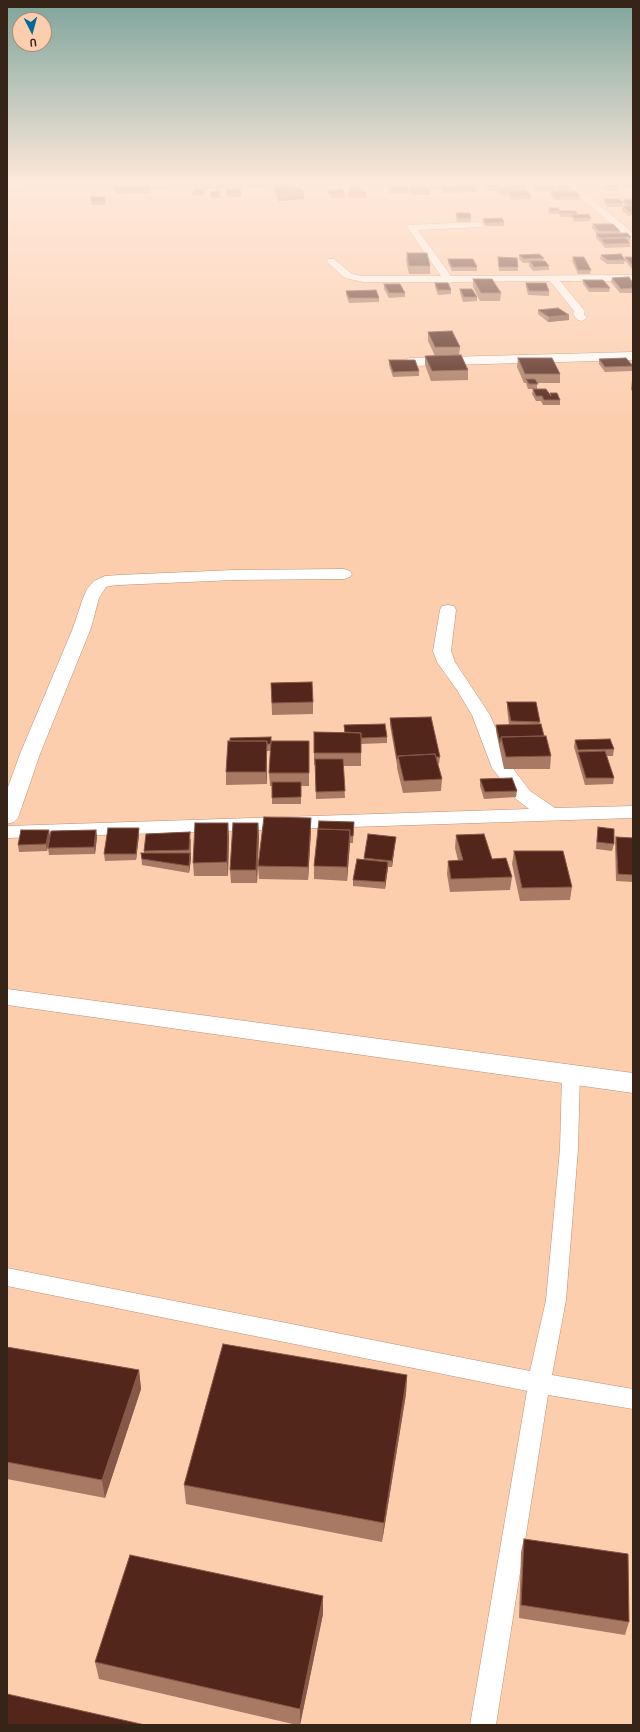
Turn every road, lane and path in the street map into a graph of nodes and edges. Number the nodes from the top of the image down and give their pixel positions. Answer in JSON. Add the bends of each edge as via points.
{"nodes":[{"id":1,"x":336,"y":265,"type":"edge"},
{"id":2,"x":438,"y":265,"type":"edge"},
{"id":3,"x":633,"y":278,"type":"edge"},
{"id":4,"x":553,"y":279,"type":"junction"},
{"id":5,"x":449,"y":280,"type":"junction"},
{"id":6,"x":582,"y":318,"type":"dead end"},
{"id":7,"x":633,"y":356,"type":"edge"},
{"id":8,"x":410,"y":362,"type":"edge"},
{"id":9,"x":344,"y":574,"type":"dead end"},
{"id":10,"x":448,"y":610,"type":"dead end"},
{"id":11,"x":633,"y":812,"type":"edge"},
{"id":12,"x":550,"y":814,"type":"junction"},
{"id":13,"x":7,"y":818,"type":"edge"},
{"id":14,"x":7,"y":832,"type":"edge"},
{"id":15,"x":7,"y":997,"type":"edge"},
{"id":16,"x":571,"y":1074,"type":"junction"},
{"id":17,"x":633,"y":1083,"type":"edge"},
{"id":18,"x":7,"y":1277,"type":"edge"},
{"id":19,"x":539,"y":1383,"type":"junction"},
{"id":20,"x":633,"y":1399,"type":"edge"},
{"id":21,"x":484,"y":1725,"type":"edge"}],
"edges":[{"from":1,"to":5,"type":"street","via":[[350,276],[363,279]]},
{"from":2,"to":5,"type":"street"},
{"from":3,"to":4,"type":"street"},
{"from":4,"to":5,"type":"street"},
{"from":4,"to":6,"type":"street","via":[[580,311],[578,314]]},
{"from":7,"to":8,"type":"street"},
{"from":9,"to":13,"type":"street","via":[[234,575],[119,580],[100,584],[91,598],[82,628],[30,754]]},
{"from":10,"to":12,"type":"street","via":[[442,651],[446,662],[481,715],[502,768],[523,794]]},
{"from":11,"to":12,"type":"street"},
{"from":12,"to":14,"type":"street"},
{"from":15,"to":16,"type":"street"},
{"from":16,"to":17,"type":"street"},
{"from":16,"to":19,"type":"lane","via":[[569,1148],[556,1300]]},
{"from":18,"to":19,"type":"lane"},
{"from":19,"to":20,"type":"lane"},
{"from":19,"to":21,"type":"lane"}]}
